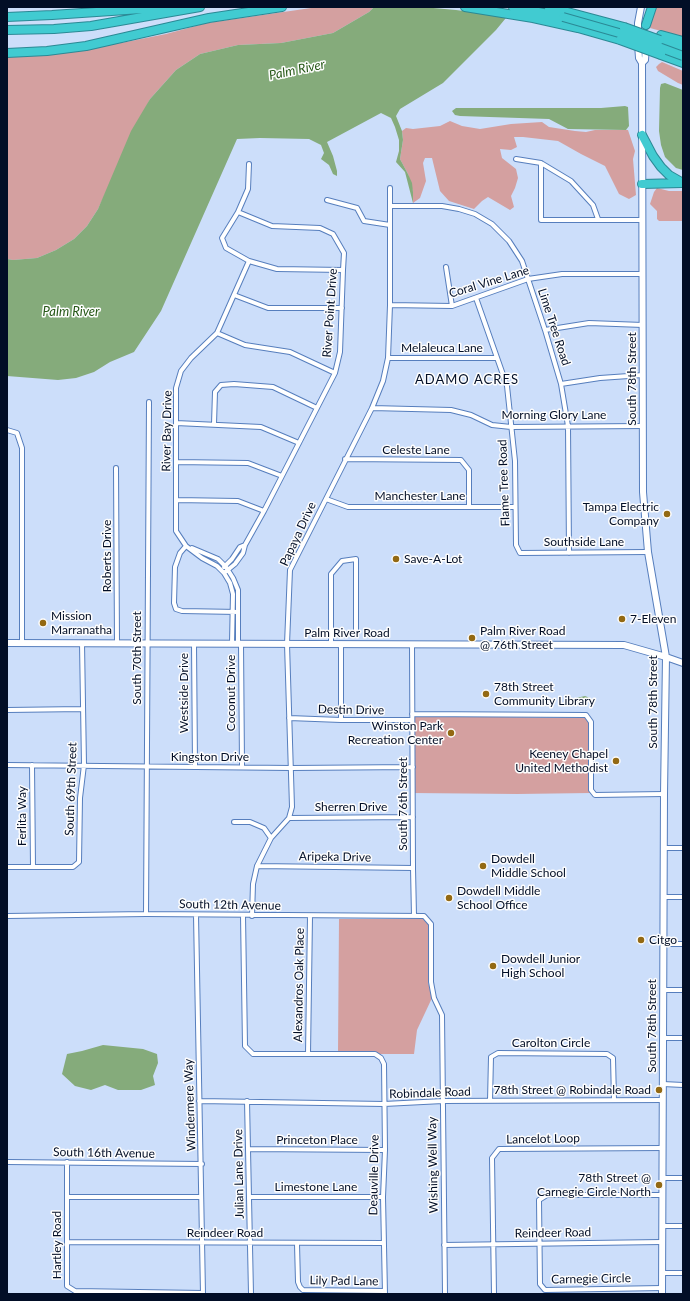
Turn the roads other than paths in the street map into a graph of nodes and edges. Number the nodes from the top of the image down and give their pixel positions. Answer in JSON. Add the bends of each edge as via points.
{"nodes":[{"id":1,"x":171,"y":7,"type":"edge"},
{"id":2,"x":200,"y":7,"type":"edge"},
{"id":3,"x":282,"y":7,"type":"edge"},
{"id":4,"x":465,"y":7,"type":"edge"},
{"id":5,"x":513,"y":7,"type":"edge"},
{"id":6,"x":549,"y":7,"type":"edge"},
{"id":7,"x":652,"y":7,"type":"edge"},
{"id":8,"x":641,"y":8,"type":"edge"},
{"id":9,"x":7,"y":17,"type":"edge"},
{"id":10,"x":646,"y":25,"type":"junction"},
{"id":11,"x":7,"y":30,"type":"edge"},
{"id":12,"x":660,"y":37,"type":"junction"},
{"id":13,"x":683,"y":41,"type":"edge"},
{"id":14,"x":683,"y":49,"type":"edge"},
{"id":15,"x":7,"y":53,"type":"edge"},
{"id":16,"x":683,"y":56,"type":"edge"},
{"id":17,"x":642,"y":63,"type":"junction"},
{"id":18,"x":683,"y":64,"type":"edge"},
{"id":19,"x":642,"y":135,"type":"junction"},
{"id":20,"x":516,"y":159,"type":"dead end"},
{"id":21,"x":541,"y":163,"type":"junction"},
{"id":22,"x":249,"y":164,"type":"dead end"},
{"id":23,"x":683,"y":183,"type":"edge"},
{"id":24,"x":642,"y":184,"type":"junction"},
{"id":25,"x":390,"y":188,"type":"dead end"},
{"id":26,"x":327,"y":200,"type":"dead end"},
{"id":27,"x":390,"y":206,"type":"junction"},
{"id":28,"x":238,"y":212,"type":"junction"},
{"id":29,"x":598,"y":219,"type":"junction"},
{"id":30,"x":642,"y":220,"type":"junction"},
{"id":31,"x":390,"y":225,"type":"junction"},
{"id":32,"x":249,"y":261,"type":"junction"},
{"id":33,"x":446,"y":267,"type":"dead end"},
{"id":34,"x":344,"y":270,"type":"junction"},
{"id":35,"x":643,"y":274,"type":"junction"},
{"id":36,"x":528,"y":279,"type":"junction"},
{"id":37,"x":234,"y":295,"type":"junction"},
{"id":38,"x":476,"y":298,"type":"junction"},
{"id":39,"x":390,"y":305,"type":"junction"},
{"id":40,"x":452,"y":306,"type":"junction"},
{"id":41,"x":342,"y":308,"type":"junction"},
{"id":42,"x":643,"y":324,"type":"junction"},
{"id":43,"x":545,"y":330,"type":"junction"},
{"id":44,"x":217,"y":333,"type":"junction"},
{"id":45,"x":388,"y":358,"type":"junction"},
{"id":46,"x":496,"y":358,"type":"junction"},
{"id":47,"x":334,"y":373,"type":"junction"},
{"id":48,"x":643,"y":375,"type":"junction"},
{"id":49,"x":561,"y":384,"type":"junction"},
{"id":50,"x":149,"y":402,"type":"dead end"},
{"id":51,"x":317,"y":408,"type":"junction"},
{"id":52,"x":372,"y":408,"type":"junction"},
{"id":53,"x":176,"y":423,"type":"junction"},
{"id":54,"x":214,"y":424,"type":"junction"},
{"id":55,"x":512,"y":426,"type":"junction"},
{"id":56,"x":568,"y":426,"type":"junction"},
{"id":57,"x":643,"y":426,"type":"junction"},
{"id":58,"x":7,"y":430,"type":"edge"},
{"id":59,"x":299,"y":442,"type":"junction"},
{"id":60,"x":345,"y":459,"type":"junction"},
{"id":61,"x":176,"y":462,"type":"junction"},
{"id":62,"x":116,"y":468,"type":"dead end"},
{"id":63,"x":282,"y":476,"type":"junction"},
{"id":64,"x":326,"y":499,"type":"junction"},
{"id":65,"x":176,"y":500,"type":"junction"},
{"id":66,"x":469,"y":506,"type":"junction"},
{"id":67,"x":515,"y":507,"type":"junction"},
{"id":68,"x":264,"y":511,"type":"junction"},
{"id":69,"x":186,"y":546,"type":"junction"},
{"id":70,"x":569,"y":552,"type":"junction"},
{"id":71,"x":648,"y":552,"type":"junction"},
{"id":72,"x":520,"y":553,"type":"joint"},
{"id":73,"x":225,"y":570,"type":"junction"},
{"id":74,"x":233,"y":612,"type":"junction"},
{"id":75,"x":238,"y":612,"type":"junction"},
{"id":76,"x":356,"y":635,"type":"dead end"},
{"id":77,"x":7,"y":643,"type":"edge"},
{"id":78,"x":22,"y":643,"type":"junction"},
{"id":79,"x":82,"y":643,"type":"junction"},
{"id":80,"x":117,"y":643,"type":"junction"},
{"id":81,"x":147,"y":643,"type":"junction"},
{"id":82,"x":194,"y":643,"type":"junction"},
{"id":83,"x":237,"y":643,"type":"junction"},
{"id":84,"x":287,"y":644,"type":"junction"},
{"id":85,"x":331,"y":644,"type":"junction"},
{"id":86,"x":341,"y":644,"type":"junction"},
{"id":87,"x":412,"y":644,"type":"junction"},
{"id":88,"x":666,"y":657,"type":"junction"},
{"id":89,"x":683,"y":663,"type":"edge"},
{"id":90,"x":7,"y":710,"type":"edge"},
{"id":91,"x":83,"y":710,"type":"junction"},
{"id":92,"x":412,"y":714,"type":"junction"},
{"id":93,"x":289,"y":718,"type":"junction"},
{"id":94,"x":341,"y":720,"type":"junction"},
{"id":95,"x":412,"y":720,"type":"junction"},
{"id":96,"x":7,"y":765,"type":"edge"},
{"id":97,"x":32,"y":765,"type":"junction"},
{"id":98,"x":84,"y":765,"type":"junction"},
{"id":99,"x":147,"y":766,"type":"junction"},
{"id":100,"x":195,"y":766,"type":"junction"},
{"id":101,"x":242,"y":766,"type":"junction"},
{"id":102,"x":412,"y":767,"type":"junction"},
{"id":103,"x":291,"y":768,"type":"junction"},
{"id":104,"x":664,"y":794,"type":"junction"},
{"id":105,"x":413,"y":817,"type":"junction"},
{"id":106,"x":289,"y":818,"type":"junction"},
{"id":107,"x":234,"y":822,"type":"dead end"},
{"id":108,"x":271,"y":838,"type":"junction"},
{"id":109,"x":664,"y":848,"type":"junction"},
{"id":110,"x":683,"y":848,"type":"edge"},
{"id":111,"x":257,"y":866,"type":"junction"},
{"id":112,"x":7,"y":867,"type":"edge"},
{"id":113,"x":33,"y":867,"type":"junction"},
{"id":114,"x":413,"y":868,"type":"junction"},
{"id":115,"x":664,"y":897,"type":"junction"},
{"id":116,"x":683,"y":897,"type":"edge"},
{"id":117,"x":146,"y":914,"type":"junction"},
{"id":118,"x":196,"y":915,"type":"junction"},
{"id":119,"x":7,"y":916,"type":"edge"},
{"id":120,"x":243,"y":916,"type":"junction"},
{"id":121,"x":252,"y":916,"type":"junction"},
{"id":122,"x":310,"y":916,"type":"junction"},
{"id":123,"x":414,"y":916,"type":"junction"},
{"id":124,"x":431,"y":942,"type":"joint"},
{"id":125,"x":664,"y":944,"type":"junction"},
{"id":126,"x":683,"y":944,"type":"edge"},
{"id":127,"x":663,"y":990,"type":"junction"},
{"id":128,"x":683,"y":990,"type":"edge"},
{"id":129,"x":663,"y":1038,"type":"junction"},
{"id":130,"x":683,"y":1038,"type":"edge"},
{"id":131,"x":308,"y":1054,"type":"junction"},
{"id":132,"x":663,"y":1084,"type":"junction"},
{"id":133,"x":683,"y":1085,"type":"edge"},
{"id":134,"x":614,"y":1100,"type":"junction"},
{"id":135,"x":663,"y":1100,"type":"junction"},
{"id":136,"x":199,"y":1101,"type":"junction"},
{"id":137,"x":247,"y":1101,"type":"junction"},
{"id":138,"x":443,"y":1101,"type":"junction"},
{"id":139,"x":490,"y":1101,"type":"junction"},
{"id":140,"x":384,"y":1104,"type":"junction"},
{"id":141,"x":663,"y":1148,"type":"junction"},
{"id":142,"x":249,"y":1149,"type":"junction"},
{"id":143,"x":385,"y":1150,"type":"junction"},
{"id":144,"x":7,"y":1162,"type":"edge"},
{"id":145,"x":67,"y":1162,"type":"junction"},
{"id":146,"x":202,"y":1164,"type":"junction"},
{"id":147,"x":663,"y":1178,"type":"junction"},
{"id":148,"x":683,"y":1178,"type":"edge"},
{"id":149,"x":663,"y":1195,"type":"junction"},
{"id":150,"x":67,"y":1197,"type":"junction"},
{"id":151,"x":200,"y":1197,"type":"junction"},
{"id":152,"x":249,"y":1197,"type":"junction"},
{"id":153,"x":383,"y":1197,"type":"junction"},
{"id":154,"x":662,"y":1226,"type":"junction"},
{"id":155,"x":683,"y":1226,"type":"edge"},
{"id":156,"x":67,"y":1242,"type":"junction"},
{"id":157,"x":662,"y":1242,"type":"junction"},
{"id":158,"x":202,"y":1243,"type":"junction"},
{"id":159,"x":250,"y":1243,"type":"junction"},
{"id":160,"x":540,"y":1243,"type":"junction"},
{"id":161,"x":297,"y":1244,"type":"junction"},
{"id":162,"x":384,"y":1244,"type":"junction"},
{"id":163,"x":494,"y":1244,"type":"junction"},
{"id":164,"x":444,"y":1245,"type":"junction"},
{"id":165,"x":662,"y":1273,"type":"junction"},
{"id":166,"x":683,"y":1273,"type":"edge"},
{"id":167,"x":662,"y":1291,"type":"edge"},
{"id":168,"x":203,"y":1293,"type":"edge"},
{"id":169,"x":385,"y":1293,"type":"edge"},
{"id":170,"x":251,"y":1294,"type":"edge"},
{"id":171,"x":445,"y":1294,"type":"edge"},
{"id":172,"x":494,"y":1294,"type":"edge"}],
"edges":[{"from":1,"to":9,"type":"highway"},
{"from":2,"to":11,"type":"highway","via":[[91,26]]},
{"from":3,"to":15,"type":"highway","via":[[209,18],[86,46]]},
{"from":4,"to":18,"type":"highway","bridge":true,"via":[[555,22],[620,40]]},
{"from":5,"to":16,"type":"highway","bridge":true,"via":[[606,29]]},
{"from":6,"to":12,"type":"highway","bridge":true},
{"from":7,"to":10,"type":"highway"},
{"from":8,"to":10,"type":"street","name":"South 78th Street"},
{"from":8,"to":17,"type":"street","name":"South 78th Street","via":[[638,23],[638,58]]},
{"from":10,"to":17,"type":"street","name":"South 78th Street","via":[[645,60]]},
{"from":12,"to":13,"type":"highway"},
{"from":12,"to":14,"type":"highway"},
{"from":17,"to":19,"type":"street","name":"South 78th Street"},
{"from":19,"to":23,"type":"highway","via":[[661,167]]},
{"from":19,"to":24,"type":"street","name":"South 78th Street"},
{"from":20,"to":21,"type":"street"},
{"from":21,"to":29,"type":"street","via":[[571,181],[593,206]]},
{"from":21,"to":29,"type":"street","via":[[541,220]]},
{"from":22,"to":28,"type":"street","via":[[248,189]]},
{"from":23,"to":24,"type":"highway"},
{"from":24,"to":30,"type":"street","name":"South 78th Street"},
{"from":25,"to":27,"type":"street","name":"Papaya Drive"},
{"from":26,"to":31,"type":"street","via":[[357,208],[364,221]]},
{"from":27,"to":31,"type":"street","name":"Papaya Drive"},
{"from":27,"to":36,"type":"street","name":"Lime Tree Road","via":[[442,206],[474,214],[492,224],[509,241],[522,261]]},
{"from":28,"to":32,"type":"street","via":[[222,238],[226,248]]},
{"from":28,"to":34,"type":"street","name":"River Point Drive","via":[[272,226],[320,228],[333,234],[344,254]]},
{"from":29,"to":30,"type":"street"},
{"from":30,"to":35,"type":"street","name":"South 78th Street"},
{"from":31,"to":39,"type":"street","name":"Papaya Drive"},
{"from":32,"to":34,"type":"street","via":[[277,269]]},
{"from":32,"to":37,"type":"street","name":"River Bay Drive"},
{"from":33,"to":40,"type":"street"},
{"from":34,"to":41,"type":"street","name":"River Point Drive"},
{"from":35,"to":36,"type":"street","name":"Coral Vine Lane","via":[[562,274]]},
{"from":35,"to":42,"type":"street","name":"South 78th Street"},
{"from":36,"to":38,"type":"street","name":"Coral Vine Lane"},
{"from":36,"to":43,"type":"street","name":"Lime Tree Road"},
{"from":37,"to":41,"type":"street","via":[[268,308]]},
{"from":37,"to":44,"type":"street","name":"River Bay Drive"},
{"from":38,"to":40,"type":"street","name":"Coral Vine Lane"},
{"from":38,"to":46,"type":"street","name":"Flame Tree Road"},
{"from":39,"to":40,"type":"street","name":"Coral Vine Lane"},
{"from":39,"to":45,"type":"street","name":"Papaya Drive"},
{"from":41,"to":47,"type":"street","name":"River Point Drive","via":[[340,352]]},
{"from":42,"to":43,"type":"street","via":[[589,323]]},
{"from":42,"to":48,"type":"street","name":"South 78th Street"},
{"from":43,"to":49,"type":"street","name":"Lime Tree Road"},
{"from":44,"to":47,"type":"street","via":[[245,345],[290,352]]},
{"from":44,"to":53,"type":"street","name":"River Bay Drive","via":[[181,371],[176,388]]},
{"from":45,"to":46,"type":"street","name":"Melaleuca Lane"},
{"from":45,"to":52,"type":"street","name":"Papaya Drive","via":[[383,381]]},
{"from":46,"to":55,"type":"street","name":"Flame Tree Road","via":[[506,386]]},
{"from":47,"to":51,"type":"street","name":"River Point Drive"},
{"from":48,"to":49,"type":"street"},
{"from":48,"to":57,"type":"street","name":"South 78th Street"},
{"from":49,"to":56,"type":"street","name":"Lime Tree Road"},
{"from":50,"to":81,"type":"street","name":"South 70th Street"},
{"from":51,"to":54,"type":"street","via":[[273,387],[221,385],[215,392]]},
{"from":51,"to":59,"type":"street","name":"River Point Drive"},
{"from":52,"to":55,"type":"street","name":"Morning Glory Lane","via":[[451,410],[471,415],[492,425]]},
{"from":52,"to":60,"type":"street","name":"Papaya Drive"},
{"from":53,"to":54,"type":"street"},
{"from":53,"to":61,"type":"street","name":"River Bay Drive"},
{"from":54,"to":59,"type":"street","via":[[261,427]]},
{"from":55,"to":56,"type":"street","name":"Morning Glory Lane"},
{"from":55,"to":67,"type":"street","name":"Flame Tree Road","via":[[516,461]]},
{"from":56,"to":57,"type":"street","name":"Morning Glory Lane"},
{"from":56,"to":70,"type":"street","name":"Lime Tree Road"},
{"from":57,"to":71,"type":"street","name":"South 78th Street","via":[[643,492]]},
{"from":58,"to":78,"type":"street","via":[[17,432],[22,448]]},
{"from":59,"to":63,"type":"street","name":"River Point Drive"},
{"from":60,"to":64,"type":"street","name":"Papaya Drive"},
{"from":60,"to":66,"type":"street","name":"Celeste Lane","via":[[461,460],[469,470]]},
{"from":61,"to":63,"type":"street","via":[[248,463]]},
{"from":61,"to":65,"type":"street","name":"River Bay Drive"},
{"from":62,"to":80,"type":"street","name":"Roberts Drive"},
{"from":63,"to":68,"type":"street","name":"River Point Drive"},
{"from":64,"to":66,"type":"street","name":"Manchester Lane","via":[[348,506]]},
{"from":64,"to":84,"type":"street","name":"Papaya Drive","via":[[290,570]]},
{"from":65,"to":68,"type":"street","via":[[238,501]]},
{"from":65,"to":69,"type":"street","name":"River Bay Drive","via":[[176,531]]},
{"from":66,"to":67,"type":"street","name":"Manchester Lane"},
{"from":67,"to":72,"type":"street","name":"Flame Tree Road","via":[[516,545]]},
{"from":68,"to":73,"type":"street","name":"River Point Drive","via":[[243,553],[235,564]]},
{"from":69,"to":73,"type":"street","name":"River Bay Drive"},
{"from":69,"to":74,"type":"street","via":[[180,553],[175,567],[176,609]]},
{"from":70,"to":71,"type":"street","name":"Southside Lane"},
{"from":70,"to":72,"type":"street","name":"Southside Lane"},
{"from":71,"to":88,"type":"street","name":"South 78th Street"},
{"from":73,"to":74,"type":"street","via":[[233,594]]},
{"from":73,"to":75,"type":"street","via":[[233,578],[238,590]]},
{"from":74,"to":75,"type":"street"},
{"from":74,"to":83,"type":"street"},
{"from":75,"to":83,"type":"street"},
{"from":76,"to":85,"type":"street","via":[[356,559],[342,561],[331,574]]},
{"from":77,"to":78,"type":"street","name":"Palm River Road"},
{"from":78,"to":79,"type":"street","name":"Palm River Road"},
{"from":79,"to":80,"type":"street","name":"Palm River Road"},
{"from":79,"to":91,"type":"street","name":"South 69th Street"},
{"from":80,"to":81,"type":"street","name":"Palm River Road"},
{"from":81,"to":82,"type":"street","name":"Palm River Road"},
{"from":81,"to":99,"type":"street","name":"South 70th Street"},
{"from":82,"to":83,"type":"street","name":"Palm River Road"},
{"from":82,"to":100,"type":"street","name":"Westside Drive"},
{"from":83,"to":84,"type":"street","name":"Palm River Road"},
{"from":83,"to":101,"type":"street","name":"Coconut Drive"},
{"from":84,"to":85,"type":"street","name":"Palm River Road"},
{"from":84,"to":93,"type":"street","name":"Papaya Drive"},
{"from":85,"to":86,"type":"street","name":"Palm River Road"},
{"from":86,"to":87,"type":"street","name":"Palm River Road"},
{"from":86,"to":94,"type":"street"},
{"from":87,"to":88,"type":"street","name":"Palm River Road","via":[[624,645]]},
{"from":87,"to":92,"type":"street","name":"South 76th Street"},
{"from":88,"to":89,"type":"street","name":"Palm River Road"},
{"from":88,"to":104,"type":"street","name":"South 78th Street"},
{"from":90,"to":91,"type":"street"},
{"from":91,"to":98,"type":"street","name":"South 69th Street"},
{"from":92,"to":95,"type":"street","name":"South 76th Street"},
{"from":92,"to":104,"type":"street","via":[[586,715],[591,722],[591,790],[595,795]]},
{"from":93,"to":94,"type":"street","name":"Destin Drive"},
{"from":93,"to":103,"type":"street","name":"Papaya Drive"},
{"from":94,"to":95,"type":"street","name":"Destin Drive"},
{"from":95,"to":102,"type":"street","name":"South 76th Street"},
{"from":96,"to":97,"type":"street","name":"Kingston Drive"},
{"from":97,"to":98,"type":"street","name":"Kingston Drive"},
{"from":97,"to":113,"type":"street","name":"Ferlita Way"},
{"from":98,"to":99,"type":"street","name":"Kingston Drive"},
{"from":98,"to":113,"type":"street","name":"South 69th Street","via":[[78,862],[73,867]]},
{"from":99,"to":100,"type":"street","name":"Kingston Drive"},
{"from":99,"to":117,"type":"street","name":"South 70th Street"},
{"from":100,"to":101,"type":"street","name":"Kingston Drive"},
{"from":101,"to":103,"type":"street","name":"Kingston Drive"},
{"from":102,"to":103,"type":"street","name":"Kingston Drive"},
{"from":102,"to":105,"type":"street","name":"South 76th Street"},
{"from":103,"to":106,"type":"street","name":"Papaya Drive","via":[[292,807]]},
{"from":104,"to":109,"type":"street","name":"South 78th Street"},
{"from":105,"to":106,"type":"street","name":"Sherren Drive"},
{"from":105,"to":114,"type":"street","name":"South 76th Street"},
{"from":106,"to":108,"type":"street"},
{"from":107,"to":108,"type":"street","via":[[250,822],[264,828]]},
{"from":108,"to":111,"type":"street"},
{"from":109,"to":110,"type":"street"},
{"from":109,"to":115,"type":"street","name":"South 78th Street"},
{"from":111,"to":114,"type":"street","name":"Aripeka Drive"},
{"from":111,"to":121,"type":"street","via":[[253,884]]},
{"from":112,"to":113,"type":"street","name":"South 69th Street"},
{"from":114,"to":123,"type":"street","name":"South 76th Street"},
{"from":115,"to":116,"type":"street"},
{"from":115,"to":125,"type":"street","name":"South 78th Street"},
{"from":117,"to":118,"type":"street","name":"South 12th Avenue"},
{"from":117,"to":119,"type":"street","name":"South 12th Avenue"},
{"from":118,"to":120,"type":"street","name":"South 12th Avenue"},
{"from":118,"to":136,"type":"street","name":"Windermere Way"},
{"from":120,"to":121,"type":"street","name":"South 12th Avenue"},
{"from":120,"to":131,"type":"street","via":[[245,1046],[252,1054]]},
{"from":121,"to":122,"type":"street","name":"South 12th Avenue"},
{"from":122,"to":123,"type":"street","name":"South 12th Avenue"},
{"from":122,"to":131,"type":"street","name":"Alexandros Oak Place"},
{"from":123,"to":124,"type":"street","name":"South 12th Avenue","via":[[424,916],[431,924]]},
{"from":124,"to":138,"type":"street","name":"Wishing Well Way","via":[[431,982],[434,998],[442,1015]]},
{"from":125,"to":126,"type":"street"},
{"from":125,"to":127,"type":"street","name":"South 78th Street"},
{"from":127,"to":128,"type":"street"},
{"from":127,"to":129,"type":"street","name":"South 78th Street"},
{"from":129,"to":130,"type":"street"},
{"from":129,"to":132,"type":"street","name":"South 78th Street"},
{"from":131,"to":140,"type":"street","name":"Deauville Drive","via":[[375,1054],[384,1064]]},
{"from":132,"to":133,"type":"street"},
{"from":132,"to":135,"type":"street","name":"South 78th Street"},
{"from":134,"to":135,"type":"street","name":"Robindale Road"},
{"from":134,"to":139,"type":"street","name":"Robindale Road"},
{"from":134,"to":139,"type":"street","name":"Carolton Circle","via":[[613,1058],[607,1054],[498,1053],[491,1057]]},
{"from":135,"to":141,"type":"street","name":"South 78th Street"},
{"from":136,"to":137,"type":"street","name":"Robindale Road"},
{"from":136,"to":146,"type":"street","name":"Windermere Way"},
{"from":137,"to":140,"type":"street","name":"Robindale Road"},
{"from":137,"to":142,"type":"street","name":"Julian Lane Drive"},
{"from":138,"to":139,"type":"street","name":"Robindale Road"},
{"from":138,"to":140,"type":"street","name":"Robindale Road"},
{"from":138,"to":164,"type":"street","name":"Wishing Well Way"},
{"from":140,"to":143,"type":"street","name":"Deauville Drive"},
{"from":141,"to":147,"type":"street","name":"South 78th Street"},
{"from":141,"to":163,"type":"street","name":"Lancelot Loop","via":[[499,1150],[492,1158]]},
{"from":142,"to":143,"type":"street","name":"Princeton Place"},
{"from":142,"to":152,"type":"street","name":"Julian Lane Drive"},
{"from":143,"to":153,"type":"street","name":"Deauville Drive"},
{"from":144,"to":145,"type":"street","name":"South 16th Avenue"},
{"from":145,"to":146,"type":"street","name":"South 16th Avenue"},
{"from":145,"to":150,"type":"street","name":"Hartley Road"},
{"from":146,"to":151,"type":"street","name":"Windermere Way"},
{"from":147,"to":148,"type":"street"},
{"from":147,"to":149,"type":"street","name":"South 78th Street"},
{"from":149,"to":154,"type":"street","name":"South 78th Street"},
{"from":149,"to":160,"type":"street","name":"Carnegie Circle","via":[[547,1195],[539,1200]]},
{"from":150,"to":151,"type":"street"},
{"from":150,"to":156,"type":"street","name":"Hartley Road"},
{"from":151,"to":158,"type":"street","name":"Windermere Way"},
{"from":152,"to":153,"type":"street","name":"Limestone Lane"},
{"from":152,"to":159,"type":"street","name":"Julian Lane Drive"},
{"from":153,"to":162,"type":"street","name":"Deauville Drive"},
{"from":154,"to":155,"type":"street"},
{"from":154,"to":157,"type":"street","name":"South 78th Street"},
{"from":156,"to":158,"type":"street","name":"Reindeer Road"},
{"from":156,"to":168,"type":"street","name":"Hartley Road","via":[[67,1286],[75,1291]]},
{"from":157,"to":160,"type":"street","name":"Reindeer Road"},
{"from":157,"to":165,"type":"street","name":"South 78th Street"},
{"from":158,"to":159,"type":"street","name":"Reindeer Road"},
{"from":158,"to":168,"type":"street","name":"Windermere Way"},
{"from":159,"to":161,"type":"street","name":"Reindeer Road"},
{"from":159,"to":170,"type":"street","name":"Julian Lane Drive"},
{"from":160,"to":163,"type":"street","name":"Reindeer Road"},
{"from":160,"to":167,"type":"street","name":"Carnegie Circle","via":[[540,1284],[545,1290]]},
{"from":161,"to":162,"type":"street","name":"Reindeer Road"},
{"from":161,"to":169,"type":"street","name":"Lily Pad Lane","via":[[298,1282],[303,1290]]},
{"from":162,"to":169,"type":"street","name":"Deauville Drive"},
{"from":163,"to":164,"type":"street","name":"Reindeer Road"},
{"from":163,"to":172,"type":"street","name":"Lancelot Loop"},
{"from":164,"to":171,"type":"street","name":"Wishing Well Way"},
{"from":165,"to":166,"type":"street"},
{"from":165,"to":167,"type":"street","name":"South 78th Street"}]}
